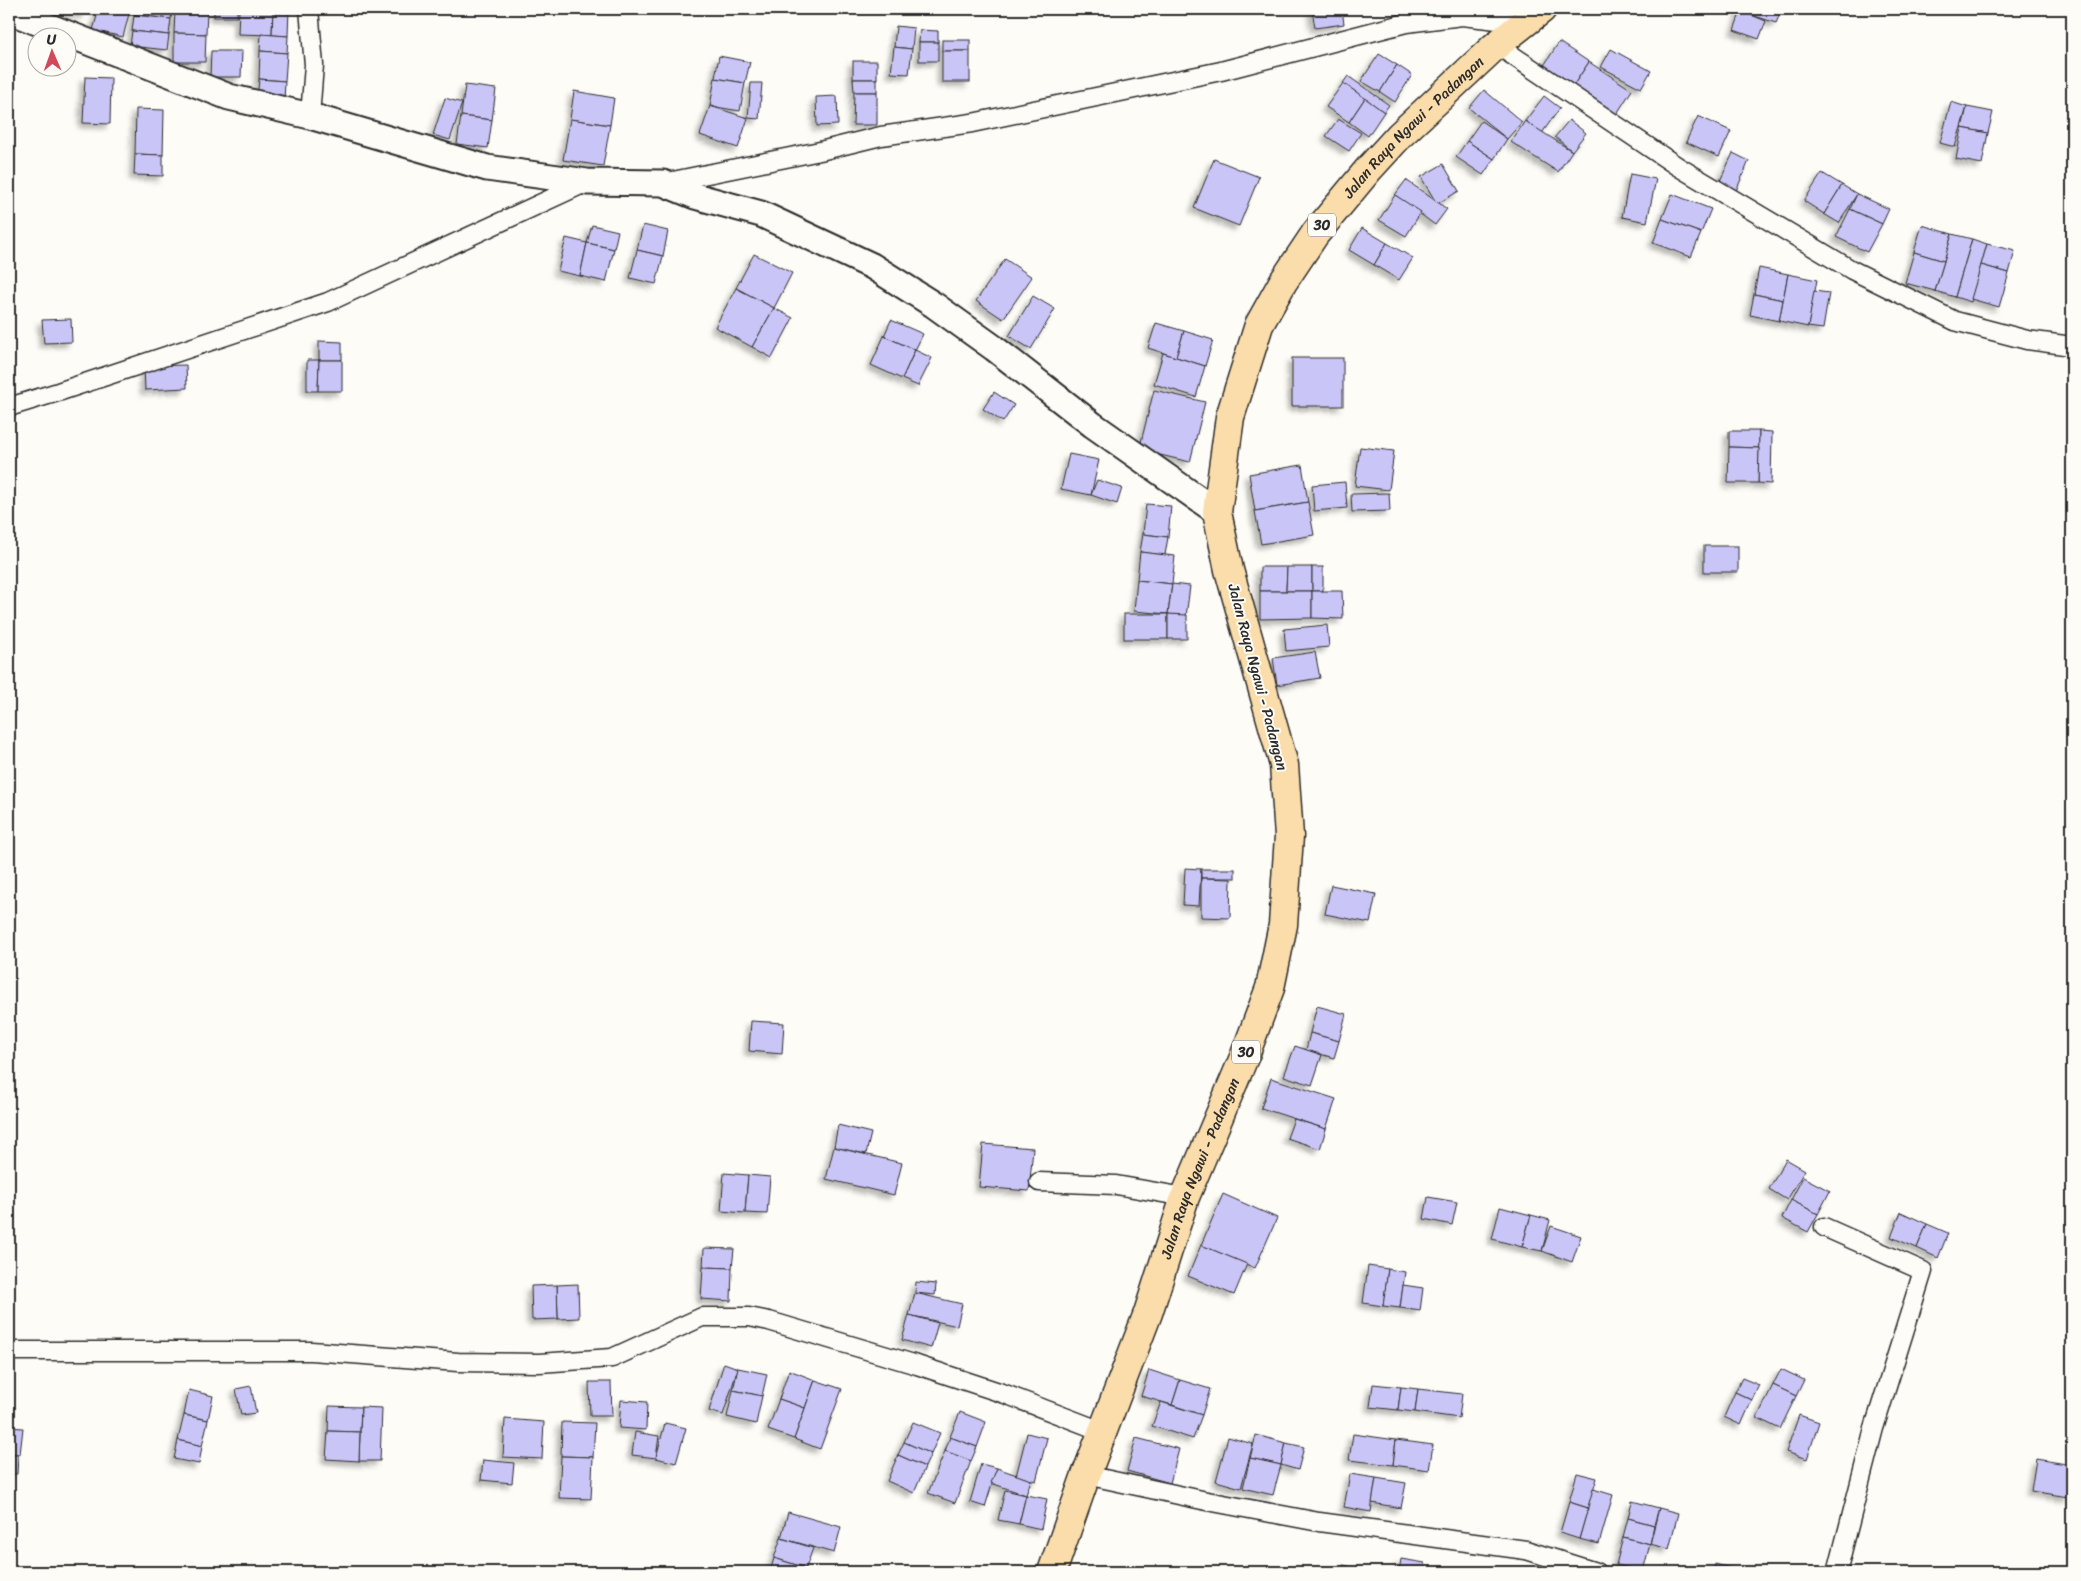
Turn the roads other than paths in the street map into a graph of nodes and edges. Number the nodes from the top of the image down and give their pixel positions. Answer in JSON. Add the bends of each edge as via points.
{"nodes":[{"id":1,"x":309,"y":9,"type":"edge"},
{"id":2,"x":9,"y":11,"type":"edge"},
{"id":3,"x":1533,"y":16,"type":"edge"},
{"id":4,"x":1498,"y":45,"type":"junction"},
{"id":5,"x":310,"y":116,"type":"junction"},
{"id":6,"x":587,"y":182,"type":"junction"},
{"id":7,"x":663,"y":183,"type":"junction"},
{"id":8,"x":2072,"y":346,"type":"edge"},
{"id":9,"x":9,"y":406,"type":"edge"},
{"id":10,"x":1217,"y":512,"type":"junction"},
{"id":11,"x":1039,"y":1182,"type":"dead end"},
{"id":12,"x":1185,"y":1197,"type":"junction"},
{"id":13,"x":1824,"y":1227,"type":"dead end"},
{"id":14,"x":9,"y":1351,"type":"edge"},
{"id":15,"x":1104,"y":1432,"type":"junction"},
{"id":16,"x":1086,"y":1475,"type":"junction"},
{"id":17,"x":1052,"y":1572,"type":"edge"},
{"id":18,"x":1596,"y":1572,"type":"edge"},
{"id":19,"x":1837,"y":1572,"type":"edge"}],
"edges":[{"from":1,"to":5,"type":"street","via":[[314,65]]},
{"from":2,"to":5,"type":"street","via":[[229,97]]},
{"from":3,"to":4,"type":"highway","name":"Jalan Raya Ngawi - Padangan","number":"30"},
{"from":3,"to":7,"type":"street","via":[[1462,16],[1406,23],[1221,71],[972,123],[881,136]]},
{"from":4,"to":8,"type":"street","via":[[1677,166],[1852,270],[1955,321],[2027,340]]},
{"from":4,"to":10,"type":"highway","name":"Jalan Raya Ngawi - Padangan","number":"30","via":[[1400,135],[1368,170],[1315,234],[1283,282],[1260,325],[1230,417]]},
{"from":5,"to":6,"type":"street","via":[[487,168]]},
{"from":6,"to":7,"type":"street"},
{"from":6,"to":9,"type":"street","via":[[328,302]]},
{"from":7,"to":10,"type":"street","via":[[761,214],[872,266],[994,348],[1093,425]]},
{"from":10,"to":12,"type":"highway","name":"Jalan Raya Ngawi - Padangan","number":"30","via":[[1228,570],[1284,765],[1288,836],[1283,925],[1270,988]]},
{"from":11,"to":12,"type":"street","via":[[1116,1185]]},
{"from":12,"to":15,"type":"highway","name":"Jalan Raya Ngawi - Padangan","number":"30","via":[[1148,1313]]},
{"from":13,"to":19,"type":"street","via":[[1923,1271],[1874,1428]]},
{"from":14,"to":15,"type":"street","via":[[312,1351],[458,1362],[540,1363],[612,1358],[702,1317],[749,1317],[769,1320],[917,1365]]},
{"from":15,"to":16,"type":"highway","name":"Jalan Raya Ngawi - Padangan","number":"30"},
{"from":16,"to":17,"type":"highway","name":"Jalan Raya Ngawi - Padangan","number":"30"},
{"from":16,"to":18,"type":"street","via":[[1319,1522],[1526,1550]]}]}
